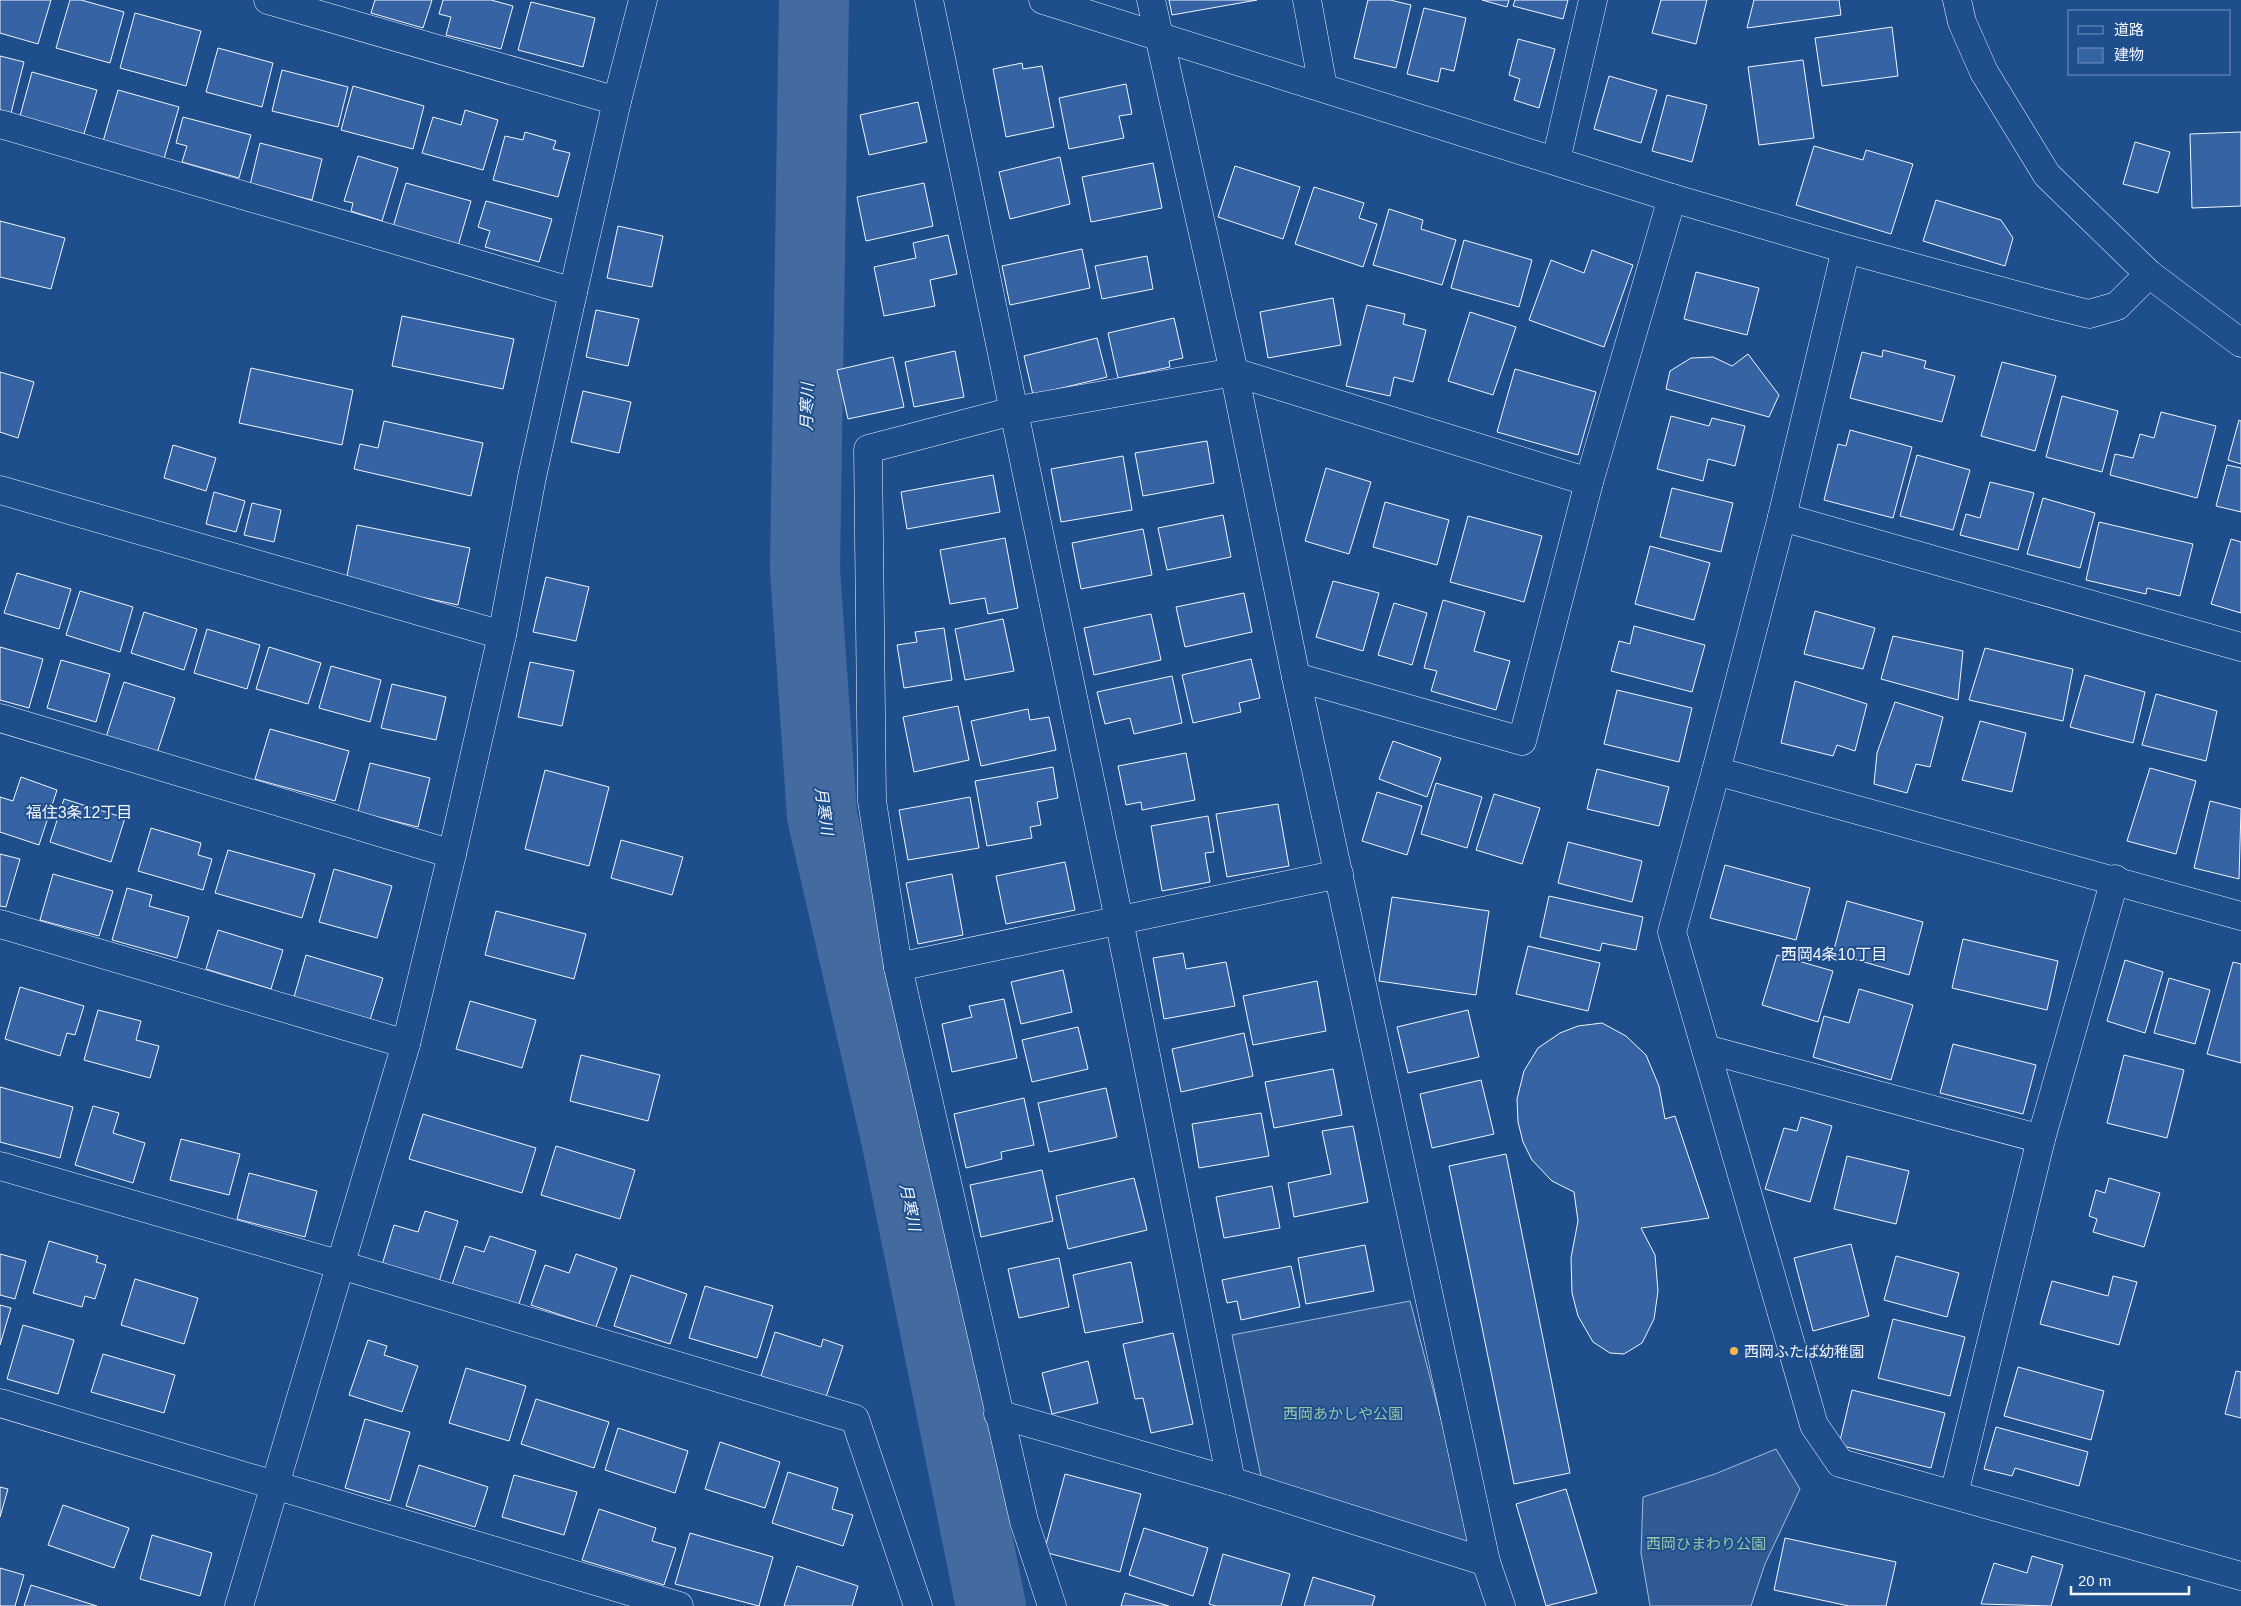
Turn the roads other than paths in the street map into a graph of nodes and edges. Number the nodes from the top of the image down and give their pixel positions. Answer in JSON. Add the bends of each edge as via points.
{"nodes":[{"id":1,"x":268,"y":0,"type":"edge"},
{"id":2,"x":643,"y":0,"type":"edge"},
{"id":3,"x":929,"y":0,"type":"edge"},
{"id":4,"x":1043,"y":0,"type":"edge"},
{"id":5,"x":1151,"y":0,"type":"edge"},
{"id":6,"x":1307,"y":0,"type":"edge"},
{"id":7,"x":1593,"y":0,"type":"edge"},
{"id":8,"x":1956,"y":0,"type":"edge"},
{"id":9,"x":1158,"y":36,"type":"junction"},
{"id":10,"x":1323,"y":86,"type":"junction"},
{"id":11,"x":617,"y":101,"type":"junction"},
{"id":12,"x":0,"y":124,"type":"edge"},
{"id":13,"x":1556,"y":160,"type":"junction"},
{"id":14,"x":1672,"y":198,"type":"junction"},
{"id":15,"x":1846,"y":249,"type":"junction"},
{"id":16,"x":2149,"y":274,"type":"junction"},
{"id":17,"x":573,"y":292,"type":"junction"},
{"id":18,"x":2241,"y":343,"type":"edge"},
{"id":19,"x":1234,"y":372,"type":"junction"},
{"id":20,"x":1013,"y":412,"type":"junction"},
{"id":21,"x":1589,"y":482,"type":"junction"},
{"id":22,"x":0,"y":490,"type":"edge"},
{"id":23,"x":1782,"y":517,"type":"junction"},
{"id":24,"x":502,"y":636,"type":"junction"},
{"id":25,"x":2241,"y":647,"type":"edge"},
{"id":26,"x":1296,"y":677,"type":"junction"},
{"id":27,"x":0,"y":718,"type":"edge"},
{"id":28,"x":1716,"y":771,"type":"junction"},
{"id":29,"x":452,"y":854,"type":"junction"},
{"id":30,"x":1339,"y":874,"type":"junction"},
{"id":31,"x":2115,"y":879,"type":"junction"},
{"id":32,"x":2241,"y":916,"type":"edge"},
{"id":33,"x":1119,"y":920,"type":"junction"},
{"id":34,"x":0,"y":924,"type":"edge"},
{"id":35,"x":898,"y":967,"type":"junction"},
{"id":36,"x":406,"y":1044,"type":"junction"},
{"id":37,"x":1706,"y":1049,"type":"junction"},
{"id":38,"x":2041,"y":1139,"type":"junction"},
{"id":39,"x":0,"y":1166,"type":"edge"},
{"id":40,"x":341,"y":1265,"type":"junction"},
{"id":41,"x":0,"y":1403,"type":"edge"},
{"id":42,"x":998,"y":1414,"type":"junction"},
{"id":43,"x":1231,"y":1481,"type":"junction"},
{"id":44,"x":274,"y":1486,"type":"junction"},
{"id":45,"x":1954,"y":1494,"type":"junction"},
{"id":46,"x":1486,"y":1562,"type":"junction"},
{"id":47,"x":2241,"y":1576,"type":"edge"},
{"id":48,"x":239,"y":1606,"type":"edge"},
{"id":49,"x":677,"y":1606,"type":"edge"},
{"id":50,"x":918,"y":1606,"type":"edge"},
{"id":51,"x":1052,"y":1606,"type":"edge"},
{"id":52,"x":1501,"y":1606,"type":"edge"}],
"edges":[{"from":1,"to":11,"type":"street"},
{"from":2,"to":11,"type":"street"},
{"from":3,"to":20,"type":"street"},
{"from":4,"to":9,"type":"street"},
{"from":5,"to":9,"type":"street"},
{"from":6,"to":10,"type":"street"},
{"from":7,"to":13,"type":"street"},
{"from":8,"to":16,"type":"street","via":[[1984,72],[2047,174]]},
{"from":9,"to":10,"type":"street"},
{"from":9,"to":19,"type":"street"},
{"from":10,"to":13,"type":"street"},
{"from":11,"to":17,"type":"street"},
{"from":12,"to":17,"type":"street"},
{"from":13,"to":14,"type":"street"},
{"from":14,"to":15,"type":"street"},
{"from":14,"to":21,"type":"street"},
{"from":15,"to":16,"type":"street","via":[[2089,314],[2117,306]]},
{"from":15,"to":23,"type":"street"},
{"from":16,"to":18,"type":"street"},
{"from":17,"to":24,"type":"street","via":[[532,477]]},
{"from":19,"to":20,"type":"street"},
{"from":19,"to":21,"type":"street"},
{"from":19,"to":26,"type":"street"},
{"from":20,"to":33,"type":"street"},
{"from":20,"to":35,"type":"street","via":[[868,449],[872,801]]},
{"from":21,"to":26,"type":"street","via":[[1522,741]]},
{"from":22,"to":24,"type":"street"},
{"from":23,"to":25,"type":"street"},
{"from":23,"to":28,"type":"street"},
{"from":24,"to":29,"type":"street"},
{"from":26,"to":30,"type":"street"},
{"from":27,"to":29,"type":"street"},
{"from":28,"to":31,"type":"street"},
{"from":28,"to":37,"type":"street","via":[[1672,932]]},
{"from":29,"to":36,"type":"street"},
{"from":30,"to":33,"type":"street"},
{"from":30,"to":46,"type":"street"},
{"from":31,"to":32,"type":"street"},
{"from":31,"to":38,"type":"street"},
{"from":33,"to":35,"type":"street"},
{"from":33,"to":43,"type":"street"},
{"from":34,"to":36,"type":"street"},
{"from":35,"to":42,"type":"street"},
{"from":36,"to":40,"type":"street"},
{"from":37,"to":38,"type":"street"},
{"from":37,"to":45,"type":"street","via":[[1814,1425],[1840,1463]]},
{"from":38,"to":45,"type":"street"},
{"from":39,"to":40,"type":"street"},
{"from":40,"to":44,"type":"street"},
{"from":40,"to":50,"type":"street","via":[[855,1419]]},
{"from":41,"to":44,"type":"street"},
{"from":42,"to":43,"type":"street"},
{"from":42,"to":51,"type":"street","via":[[1024,1521]]},
{"from":43,"to":46,"type":"street"},
{"from":44,"to":48,"type":"street"},
{"from":44,"to":49,"type":"street"},
{"from":45,"to":47,"type":"street"},
{"from":46,"to":52,"type":"street"}]}
